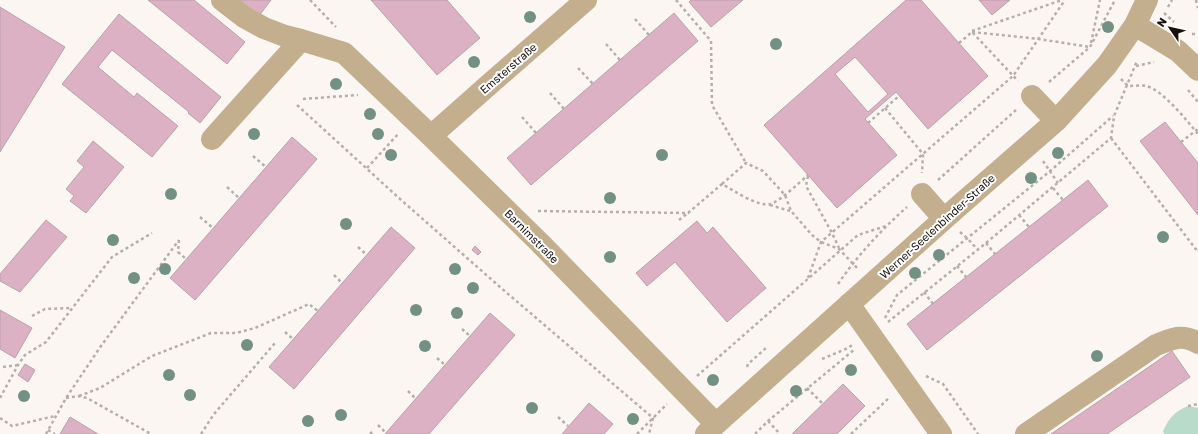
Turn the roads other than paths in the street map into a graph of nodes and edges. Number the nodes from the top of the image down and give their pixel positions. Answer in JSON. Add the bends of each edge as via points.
{"nodes":[{"id":1,"x":222,"y":0,"type":"edge"},
{"id":2,"x":586,"y":0,"type":"edge"},
{"id":3,"x":1147,"y":0,"type":"edge"},
{"id":4,"x":1144,"y":30,"type":"junction"},
{"id":5,"x":301,"y":40,"type":"junction"},
{"id":6,"x":1192,"y":78,"type":"edge"},
{"id":7,"x":1032,"y":96,"type":"road end"},
{"id":8,"x":1056,"y":121,"type":"junction"},
{"id":9,"x":431,"y":136,"type":"junction"},
{"id":10,"x":212,"y":139,"type":"dead end"},
{"id":11,"x":922,"y":194,"type":"road end"},
{"id":12,"x":944,"y":219,"type":"junction"},
{"id":13,"x":849,"y":304,"type":"junction"},
{"id":14,"x":1198,"y":343,"type":"edge"},
{"id":15,"x":711,"y":429,"type":"edge"},
{"id":16,"x":941,"y":434,"type":"edge"},
{"id":17,"x":1026,"y":434,"type":"edge"}],
"edges":[{"from":1,"to":5,"type":"street","via":[[264,28]]},
{"from":2,"to":9,"type":"street","name":"Emsterstraße"},
{"from":3,"to":4,"type":"street","name":"Werner-Seelenbinder-Straße"},
{"from":4,"to":6,"type":"street","via":[[1178,51]]},
{"from":4,"to":8,"type":"street","name":"Werner-Seelenbinder-Straße","via":[[1107,65]]},
{"from":5,"to":9,"type":"street","name":"Barnimstraße","via":[[344,53]]},
{"from":5,"to":10,"type":"street"},
{"from":7,"to":8,"type":"street"},
{"from":8,"to":12,"type":"street","name":"Werner-Seelenbinder-Straße"},
{"from":9,"to":15,"type":"street","name":"Barnimstraße","via":[[540,243],[682,389]]},
{"from":11,"to":12,"type":"street"},
{"from":12,"to":13,"type":"street","name":"Werner-Seelenbinder-Straße"},
{"from":13,"to":15,"type":"street","name":"Werner-Seelenbinder-Straße"},
{"from":13,"to":16,"type":"street"},
{"from":14,"to":17,"type":"street","via":[[1190,338],[1179,337],[1156,345]]}]}
